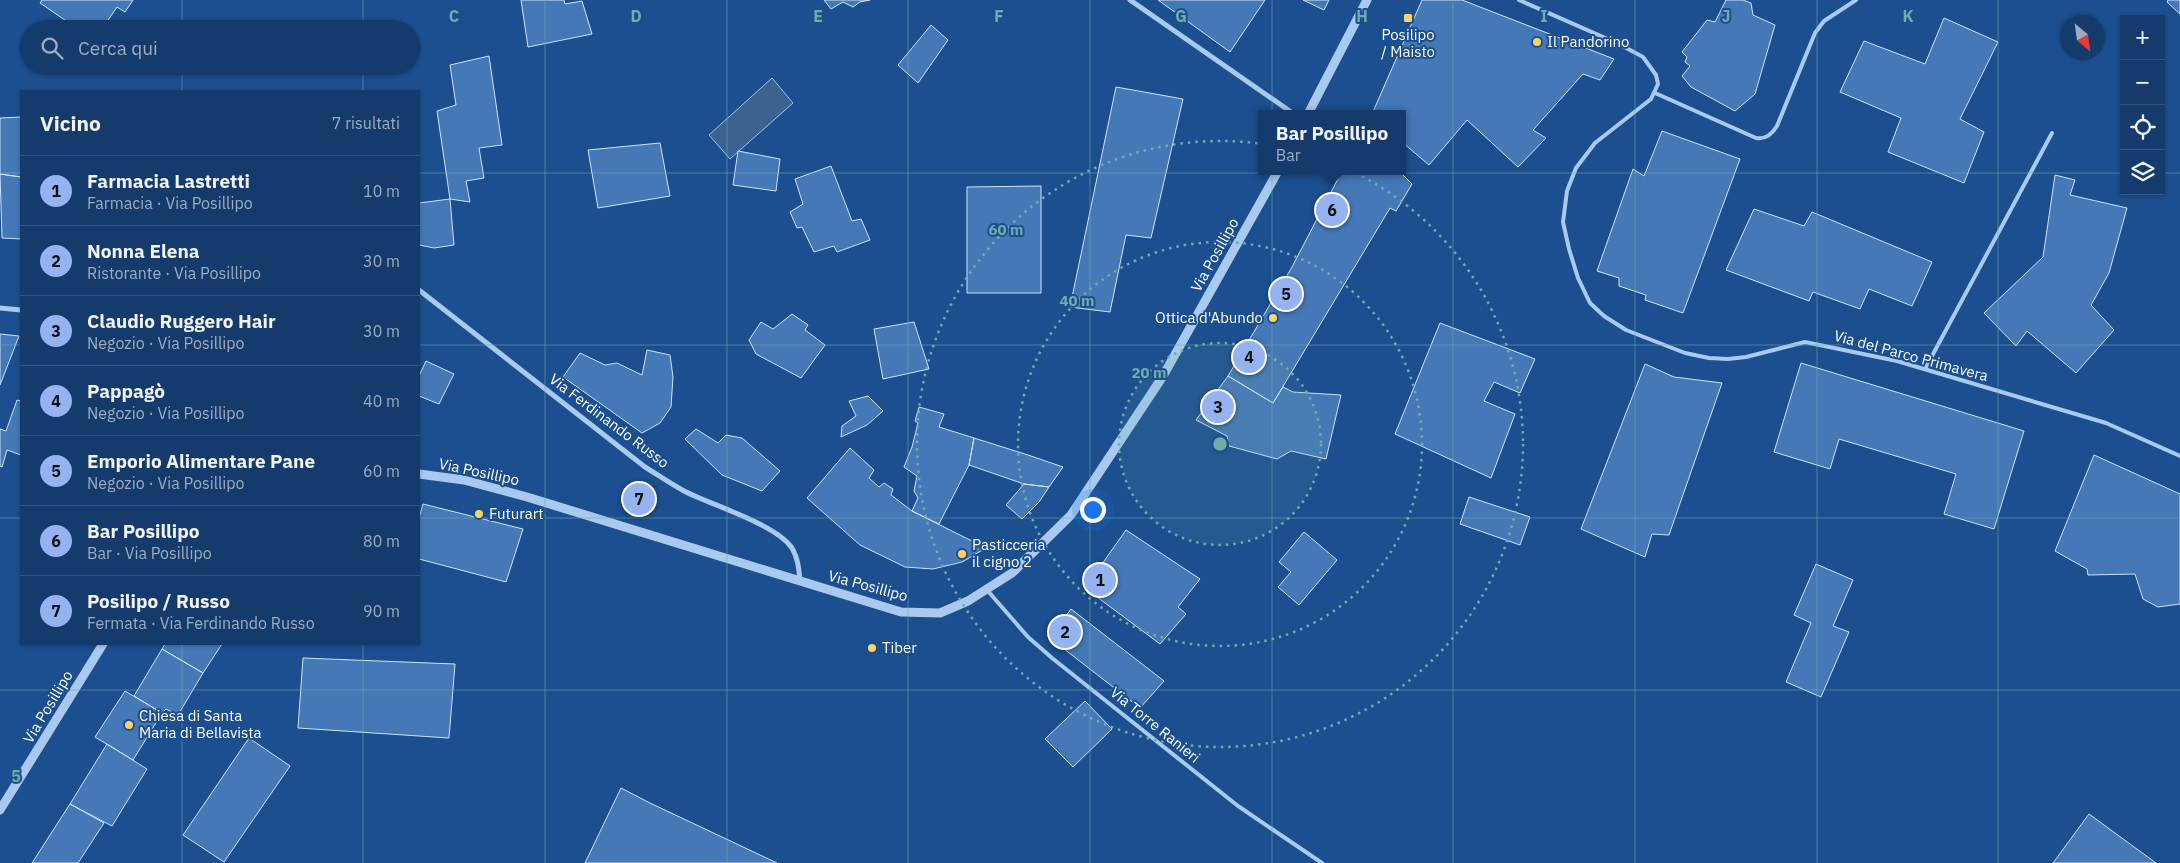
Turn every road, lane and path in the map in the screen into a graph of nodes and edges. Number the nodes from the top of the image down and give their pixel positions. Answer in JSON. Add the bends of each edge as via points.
{"nodes":[{"id":1,"x":1130,"y":0,"type":"edge"},
{"id":2,"x":1367,"y":0,"type":"edge"},
{"id":3,"x":1519,"y":0,"type":"edge"},
{"id":4,"x":1856,"y":0,"type":"edge"},
{"id":5,"x":1655,"y":93,"type":"junction"},
{"id":6,"x":1288,"y":110,"type":"edge"},
{"id":7,"x":1310,"y":110,"type":"edge"},
{"id":8,"x":2052,"y":133,"type":"dead end"},
{"id":9,"x":1276,"y":175,"type":"edge"},
{"id":10,"x":420,"y":291,"type":"edge"},
{"id":11,"x":0,"y":308,"type":"edge"},
{"id":12,"x":20,"y":310,"type":"edge"},
{"id":13,"x":1925,"y":369,"type":"junction"},
{"id":14,"x":2180,"y":456,"type":"edge"},
{"id":15,"x":420,"y":474,"type":"edge"},
{"id":16,"x":800,"y":581,"type":"junction"},
{"id":17,"x":987,"y":590,"type":"junction"},
{"id":18,"x":101,"y":645,"type":"edge"},
{"id":19,"x":0,"y":810,"type":"edge"},
{"id":20,"x":1322,"y":863,"type":"edge"}],
"edges":[{"from":1,"to":6,"type":"street"},
{"from":2,"to":7,"type":"street"},
{"from":3,"to":5,"type":"lane","via":[[1643,57],[1656,75]]},
{"from":4,"to":5,"type":"lane","via":[[1824,21],[1777,126],[1761,139]]},
{"from":5,"to":13,"type":"lane","name":"Via del Parco Primavera","via":[[1595,143],[1576,168],[1567,191],[1563,222],[1578,278],[1590,303],[1626,330],[1685,353],[1728,359],[1805,342]]},
{"from":8,"to":13,"type":"lane"},
{"from":9,"to":17,"type":"street","name":"Via Posillipo","via":[[1163,376],[1070,514],[1030,557]]},
{"from":10,"to":16,"type":"street","name":"Via Ferdinando Russo","via":[[645,467],[684,491],[780,536],[792,547],[798,561]]},
{"from":11,"to":12,"type":"street"},
{"from":13,"to":14,"type":"lane","name":"Via del Parco Primavera","via":[[2106,423]]},
{"from":15,"to":16,"type":"street","name":"Via Posillipo","via":[[464,480],[527,497]]},
{"from":16,"to":17,"type":"street","name":"Via Posillipo","via":[[902,612],[940,613]]},
{"from":17,"to":20,"type":"lane","name":"Via Torre Ranieri","via":[[1028,637],[1052,658],[1238,806]]},
{"from":18,"to":19,"type":"street","name":"Via Posillipo"}]}
